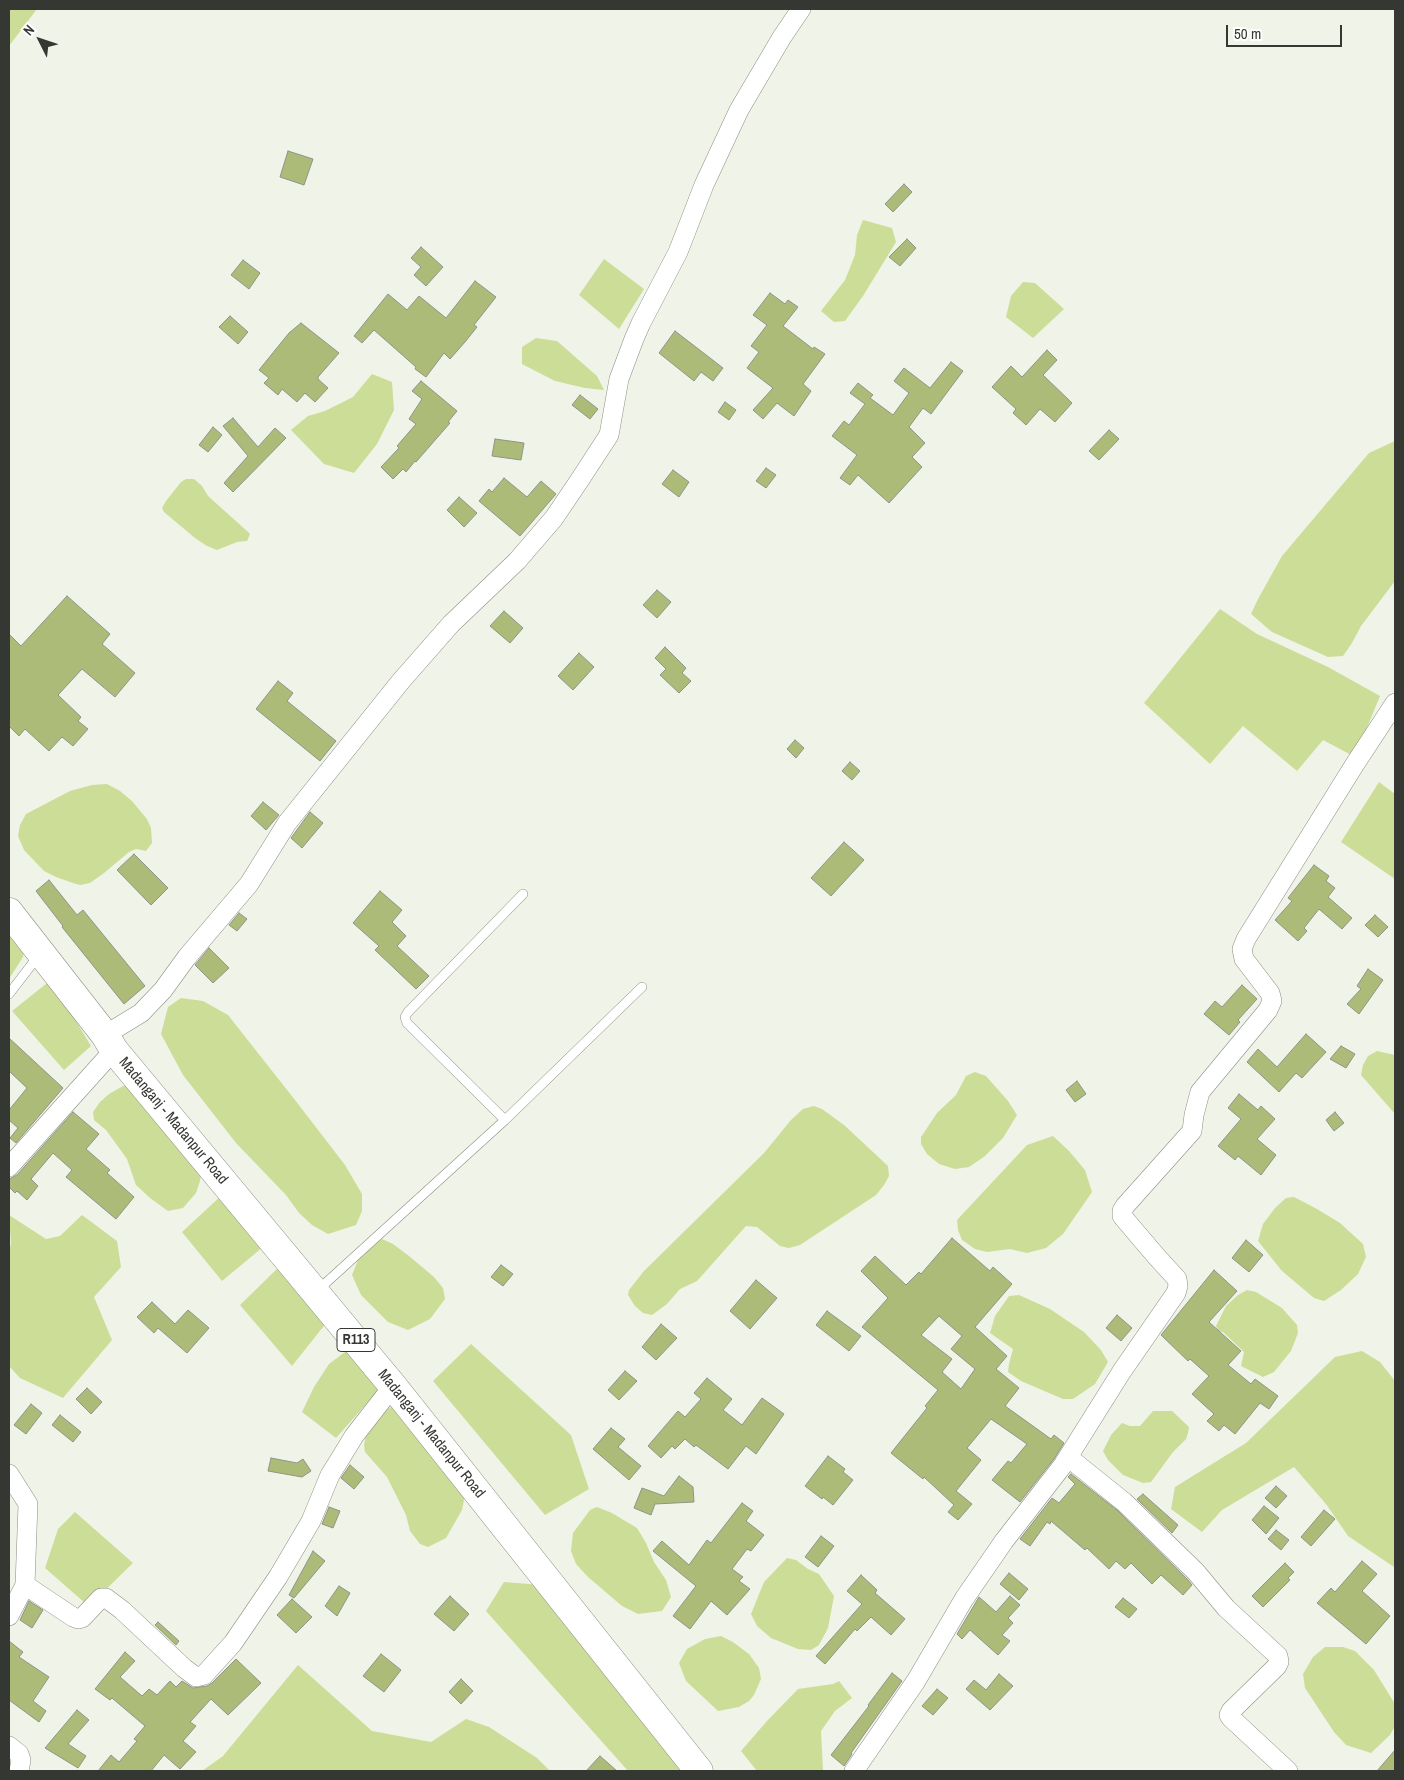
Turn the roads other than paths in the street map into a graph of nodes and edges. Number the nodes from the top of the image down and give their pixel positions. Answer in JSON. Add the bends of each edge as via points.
{"nodes":[{"id":1,"x":801,"y":9,"type":"edge"},
{"id":2,"x":1395,"y":703,"type":"edge"},
{"id":3,"x":523,"y":894,"type":"dead end"},
{"id":4,"x":9,"y":912,"type":"edge"},
{"id":5,"x":41,"y":953,"type":"junction"},
{"id":6,"x":642,"y":987,"type":"dead end"},
{"id":7,"x":9,"y":994,"type":"edge"},
{"id":8,"x":110,"y":1043,"type":"junction"},
{"id":9,"x":504,"y":1120,"type":"junction"},
{"id":10,"x":9,"y":1168,"type":"edge"},
{"id":11,"x":316,"y":1292,"type":"junction"},
{"id":12,"x":393,"y":1386,"type":"junction"},
{"id":13,"x":1068,"y":1457,"type":"junction"},
{"id":14,"x":9,"y":1474,"type":"edge"},
{"id":15,"x":26,"y":1585,"type":"junction"},
{"id":16,"x":9,"y":1616,"type":"edge"},
{"id":17,"x":9,"y":1746,"type":"edge"},
{"id":18,"x":19,"y":1771,"type":"edge"},
{"id":19,"x":699,"y":1771,"type":"edge"},
{"id":20,"x":854,"y":1771,"type":"edge"},
{"id":21,"x":1288,"y":1771,"type":"edge"}],
"edges":[{"from":1,"to":8,"type":"street","via":[[735,118],[678,252],[641,323],[619,379],[610,435],[554,518],[517,561],[451,624],[401,681],[286,823],[249,884],[163,990]]},
{"from":2,"to":13,"type":"street","via":[[1246,939],[1242,949],[1244,959],[1270,993],[1272,1001],[1268,1010],[1200,1092],[1192,1131],[1122,1211],[1122,1216],[1177,1278],[1178,1286]]},
{"from":3,"to":9,"type":"lane","via":[[405,1017]]},
{"from":4,"to":5,"type":"main road","name":"Madanganj - Madanpur Road","number":"R113"},
{"from":5,"to":7,"type":"lane"},
{"from":5,"to":8,"type":"main road","name":"Madanganj - Madanpur Road","number":"R113"},
{"from":6,"to":9,"type":"lane"},
{"from":8,"to":10,"type":"street"},
{"from":8,"to":11,"type":"main road","name":"Madanganj - Madanpur Road","number":"R113"},
{"from":9,"to":11,"type":"lane"},
{"from":11,"to":12,"type":"main road","name":"Madanganj - Madanpur Road","number":"R113"},
{"from":12,"to":15,"type":"street","via":[[354,1436],[330,1475],[312,1521],[278,1577],[234,1642],[204,1675],[196,1677],[184,1668],[106,1598],[101,1598],[78,1619]]},
{"from":12,"to":19,"type":"main road","name":"Madanganj - Madanpur Road","number":"R113"},
{"from":13,"to":20,"type":"street","via":[[989,1562],[916,1681]]},
{"from":13,"to":21,"type":"street","via":[[1124,1502],[1196,1572],[1226,1608],[1278,1656],[1277,1666],[1229,1714]]},
{"from":14,"to":15,"type":"street","via":[[28,1504]]},
{"from":15,"to":16,"type":"street"},
{"from":17,"to":18,"type":"street","via":[[19,1754]]}]}
